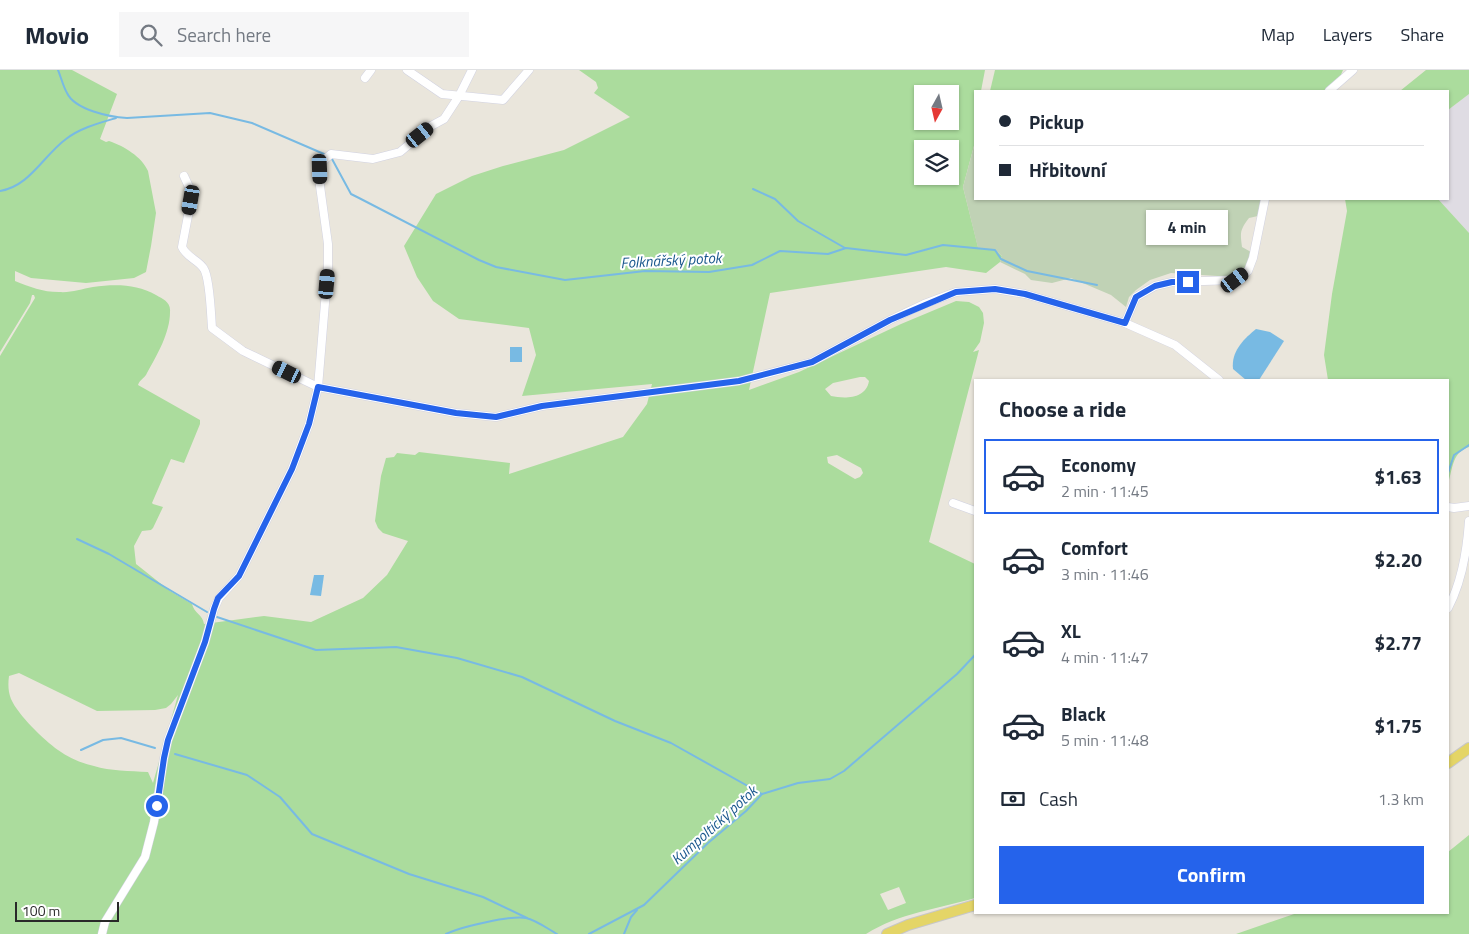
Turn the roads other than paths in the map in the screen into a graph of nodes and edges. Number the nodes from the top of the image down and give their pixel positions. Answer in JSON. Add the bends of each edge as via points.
{"nodes":[{"id":1,"x":371,"y":70,"type":"edge"},
{"id":2,"x":407,"y":70,"type":"edge"},
{"id":3,"x":472,"y":70,"type":"edge"},
{"id":4,"x":529,"y":70,"type":"edge"},
{"id":5,"x":1353,"y":70,"type":"edge"},
{"id":6,"x":365,"y":78,"type":"dead end"},
{"id":7,"x":1330,"y":90,"type":"edge"},
{"id":8,"x":442,"y":94,"type":"junction"},
{"id":9,"x":459,"y":96,"type":"junction"},
{"id":10,"x":450,"y":108,"type":"junction"},
{"id":11,"x":184,"y":176,"type":"dead end"},
{"id":12,"x":1266,"y":200,"type":"edge"},
{"id":13,"x":1125,"y":323,"type":"junction"},
{"id":14,"x":1218,"y":379,"type":"edge"},
{"id":15,"x":318,"y":387,"type":"junction"},
{"id":16,"x":953,"y":503,"type":"dead end"},
{"id":17,"x":1469,"y":506,"type":"edge"},
{"id":18,"x":1449,"y":507,"type":"edge"},
{"id":19,"x":974,"y":511,"type":"edge"},
{"id":20,"x":1469,"y":521,"type":"edge"},
{"id":21,"x":1449,"y":605,"type":"edge"},
{"id":22,"x":1469,"y":748,"type":"edge"},
{"id":23,"x":1449,"y":762,"type":"edge"},
{"id":24,"x":974,"y":905,"type":"edge"},
{"id":25,"x":102,"y":934,"type":"edge"},
{"id":26,"x":888,"y":934,"type":"edge"}],
"edges":[{"from":1,"to":6,"type":"street"},
{"from":2,"to":8,"type":"street"},
{"from":3,"to":9,"type":"street"},
{"from":4,"to":9,"type":"street","via":[[503,100]]},
{"from":5,"to":7,"type":"street"},
{"from":8,"to":9,"type":"street"},
{"from":8,"to":10,"type":"street"},
{"from":9,"to":10,"type":"street"},
{"from":10,"to":15,"type":"street","via":[[444,119],[430,126],[400,152],[373,159],[331,154],[323,161],[320,186],[328,267]]},
{"from":11,"to":15,"type":"street","via":[[191,200],[182,248],[204,269],[212,328],[243,351]]},
{"from":12,"to":13,"type":"street","via":[[1248,271],[1235,280],[1172,282],[1155,286],[1136,297]]},
{"from":13,"to":14,"type":"street","via":[[1175,345]]},
{"from":13,"to":15,"type":"street","via":[[1025,294],[995,289],[956,292],[890,320],[812,362],[739,381],[542,406],[496,417],[456,413]]},
{"from":15,"to":25,"type":"street","via":[[309,424],[292,469],[239,576],[218,598],[168,740],[154,822],[144,857],[105,922]]},
{"from":16,"to":19,"type":"street"},
{"from":17,"to":18,"type":"street"},
{"from":20,"to":21,"type":"street","via":[[1468,544]]},
{"from":22,"to":23,"type":"main road"},
{"from":24,"to":26,"type":"main road"}]}
